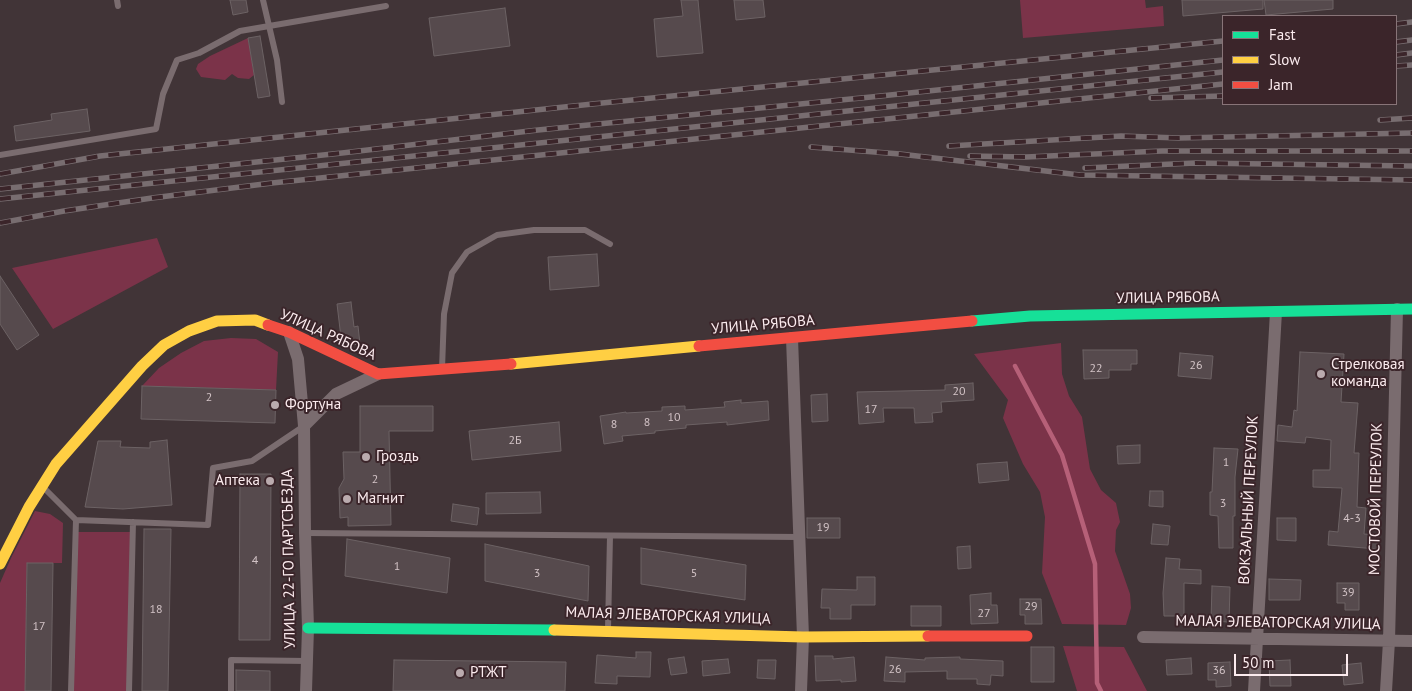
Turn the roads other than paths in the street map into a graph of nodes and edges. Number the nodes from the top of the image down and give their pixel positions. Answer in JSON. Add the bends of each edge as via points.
{"nodes":[{"id":1,"x":262,"y":0,"type":"edge"},
{"id":2,"x":386,"y":6,"type":"dead end"},
{"id":3,"x":269,"y":25,"type":"junction"},
{"id":4,"x":282,"y":102,"type":"dead end"},
{"id":5,"x":0,"y":155,"type":"edge"},
{"id":6,"x":610,"y":244,"type":"dead end"},
{"id":7,"x":1397,"y":309,"type":"junction"},
{"id":8,"x":1412,"y":309,"type":"edge"},
{"id":9,"x":1276,"y":312,"type":"junction"},
{"id":10,"x":289,"y":332,"type":"junction"},
{"id":11,"x":792,"y":338,"type":"junction"},
{"id":12,"x":442,"y":370,"type":"junction"},
{"id":13,"x":378,"y":374,"type":"junction"},
{"id":14,"x":304,"y":426,"type":"junction"},
{"id":15,"x":42,"y":486,"type":"junction"},
{"id":16,"x":76,"y":520,"type":"junction"},
{"id":17,"x":133,"y":522,"type":"junction"},
{"id":18,"x":305,"y":533,"type":"junction"},
{"id":19,"x":610,"y":536,"type":"junction"},
{"id":20,"x":799,"y":537,"type":"junction"},
{"id":21,"x":0,"y":564,"type":"edge"},
{"id":22,"x":308,"y":628,"type":"junction"},
{"id":23,"x":608,"y":630,"type":"junction"},
{"id":24,"x":1027,"y":636,"type":"dead end"},
{"id":25,"x":803,"y":637,"type":"junction"},
{"id":26,"x":1143,"y":637,"type":"dead end"},
{"id":27,"x":1258,"y":638,"type":"junction"},
{"id":28,"x":1389,"y":641,"type":"junction"},
{"id":29,"x":1412,"y":641,"type":"edge"},
{"id":30,"x":307,"y":660,"type":"junction"},
{"id":31,"x":71,"y":691,"type":"edge"},
{"id":32,"x":129,"y":691,"type":"edge"},
{"id":33,"x":231,"y":691,"type":"edge"},
{"id":34,"x":306,"y":691,"type":"edge"},
{"id":35,"x":801,"y":691,"type":"edge"},
{"id":36,"x":1254,"y":691,"type":"edge"},
{"id":37,"x":1386,"y":691,"type":"edge"}],
"edges":[{"from":1,"to":3,"type":"lane"},
{"from":2,"to":3,"type":"lane"},
{"from":3,"to":4,"type":"lane"},
{"from":3,"to":5,"type":"lane","via":[[240,31],[199,53],[177,60],[163,94],[156,129]]},
{"from":6,"to":12,"type":"lane","via":[[586,230],[534,230],[497,236],[467,252],[452,273],[444,314]]},
{"from":7,"to":8,"type":"street","name":"УЛИЦА РЯБОВА"},
{"from":7,"to":9,"type":"street","name":"УЛИЦА РЯБОВА"},
{"from":7,"to":28,"type":"street","name":"МОСТОВОЙ ПЕРЕУЛОК"},
{"from":9,"to":11,"type":"street","name":"УЛИЦА РЯБОВА","via":[[1030,316]]},
{"from":9,"to":27,"type":"street","name":"ВОКЗАЛЬНЫЙ ПЕРЕУЛОК"},
{"from":10,"to":13,"type":"street","name":"УЛИЦА РЯБОВА"},
{"from":10,"to":14,"type":"street","name":"УЛИЦА 22-ГО ПАРТСЪЕЗДА","via":[[298,359]]},
{"from":10,"to":15,"type":"street","name":"УЛИЦА РЯБОВА","via":[[255,320],[218,321],[164,345],[56,464]]},
{"from":11,"to":12,"type":"street","name":"УЛИЦА РЯБОВА"},
{"from":11,"to":20,"type":"street"},
{"from":12,"to":13,"type":"street","name":"УЛИЦА РЯБОВА"},
{"from":13,"to":14,"type":"street","via":[[336,394]]},
{"from":14,"to":17,"type":"lane","via":[[252,461],[213,468],[208,525]]},
{"from":14,"to":18,"type":"street","name":"УЛИЦА 22-ГО ПАРТСЪЕЗДА"},
{"from":15,"to":16,"type":"lane"},
{"from":15,"to":21,"type":"street","name":"УЛИЦА РЯБОВА"},
{"from":16,"to":17,"type":"lane"},
{"from":16,"to":31,"type":"lane"},
{"from":17,"to":32,"type":"lane"},
{"from":18,"to":19,"type":"lane"},
{"from":18,"to":22,"type":"street","name":"УЛИЦА 22-ГО ПАРТСЪЕЗДА"},
{"from":19,"to":20,"type":"lane"},
{"from":19,"to":23,"type":"lane"},
{"from":20,"to":25,"type":"street"},
{"from":22,"to":23,"type":"street","name":"МАЛАЯ ЭЛЕВАТОРСКАЯ УЛИЦА"},
{"from":22,"to":30,"type":"street","name":"УЛИЦА 22-ГО ПАРТСЪЕЗДА"},
{"from":23,"to":25,"type":"street","name":"МАЛАЯ ЭЛЕВАТОРСКАЯ УЛИЦА"},
{"from":24,"to":25,"type":"street","name":"МАЛАЯ ЭЛЕВАТОРСКАЯ УЛИЦА"},
{"from":25,"to":35,"type":"street"},
{"from":26,"to":27,"type":"street","name":"МАЛАЯ ЭЛЕВАТОРСКАЯ УЛИЦА"},
{"from":27,"to":28,"type":"street","name":"МАЛАЯ ЭЛЕВАТОРСКАЯ УЛИЦА"},
{"from":27,"to":36,"type":"street","name":"ВОКЗАЛЬНЫЙ ПЕРЕУЛОК"},
{"from":28,"to":29,"type":"street","name":"МАЛАЯ ЭЛЕВАТОРСКАЯ УЛИЦА"},
{"from":28,"to":37,"type":"street","name":"МОСТОВОЙ ПЕРЕУЛОК"},
{"from":30,"to":33,"type":"lane","via":[[231,660]]},
{"from":30,"to":34,"type":"street","name":"УЛИЦА 22-ГО ПАРТСЪЕЗДА"}]}
